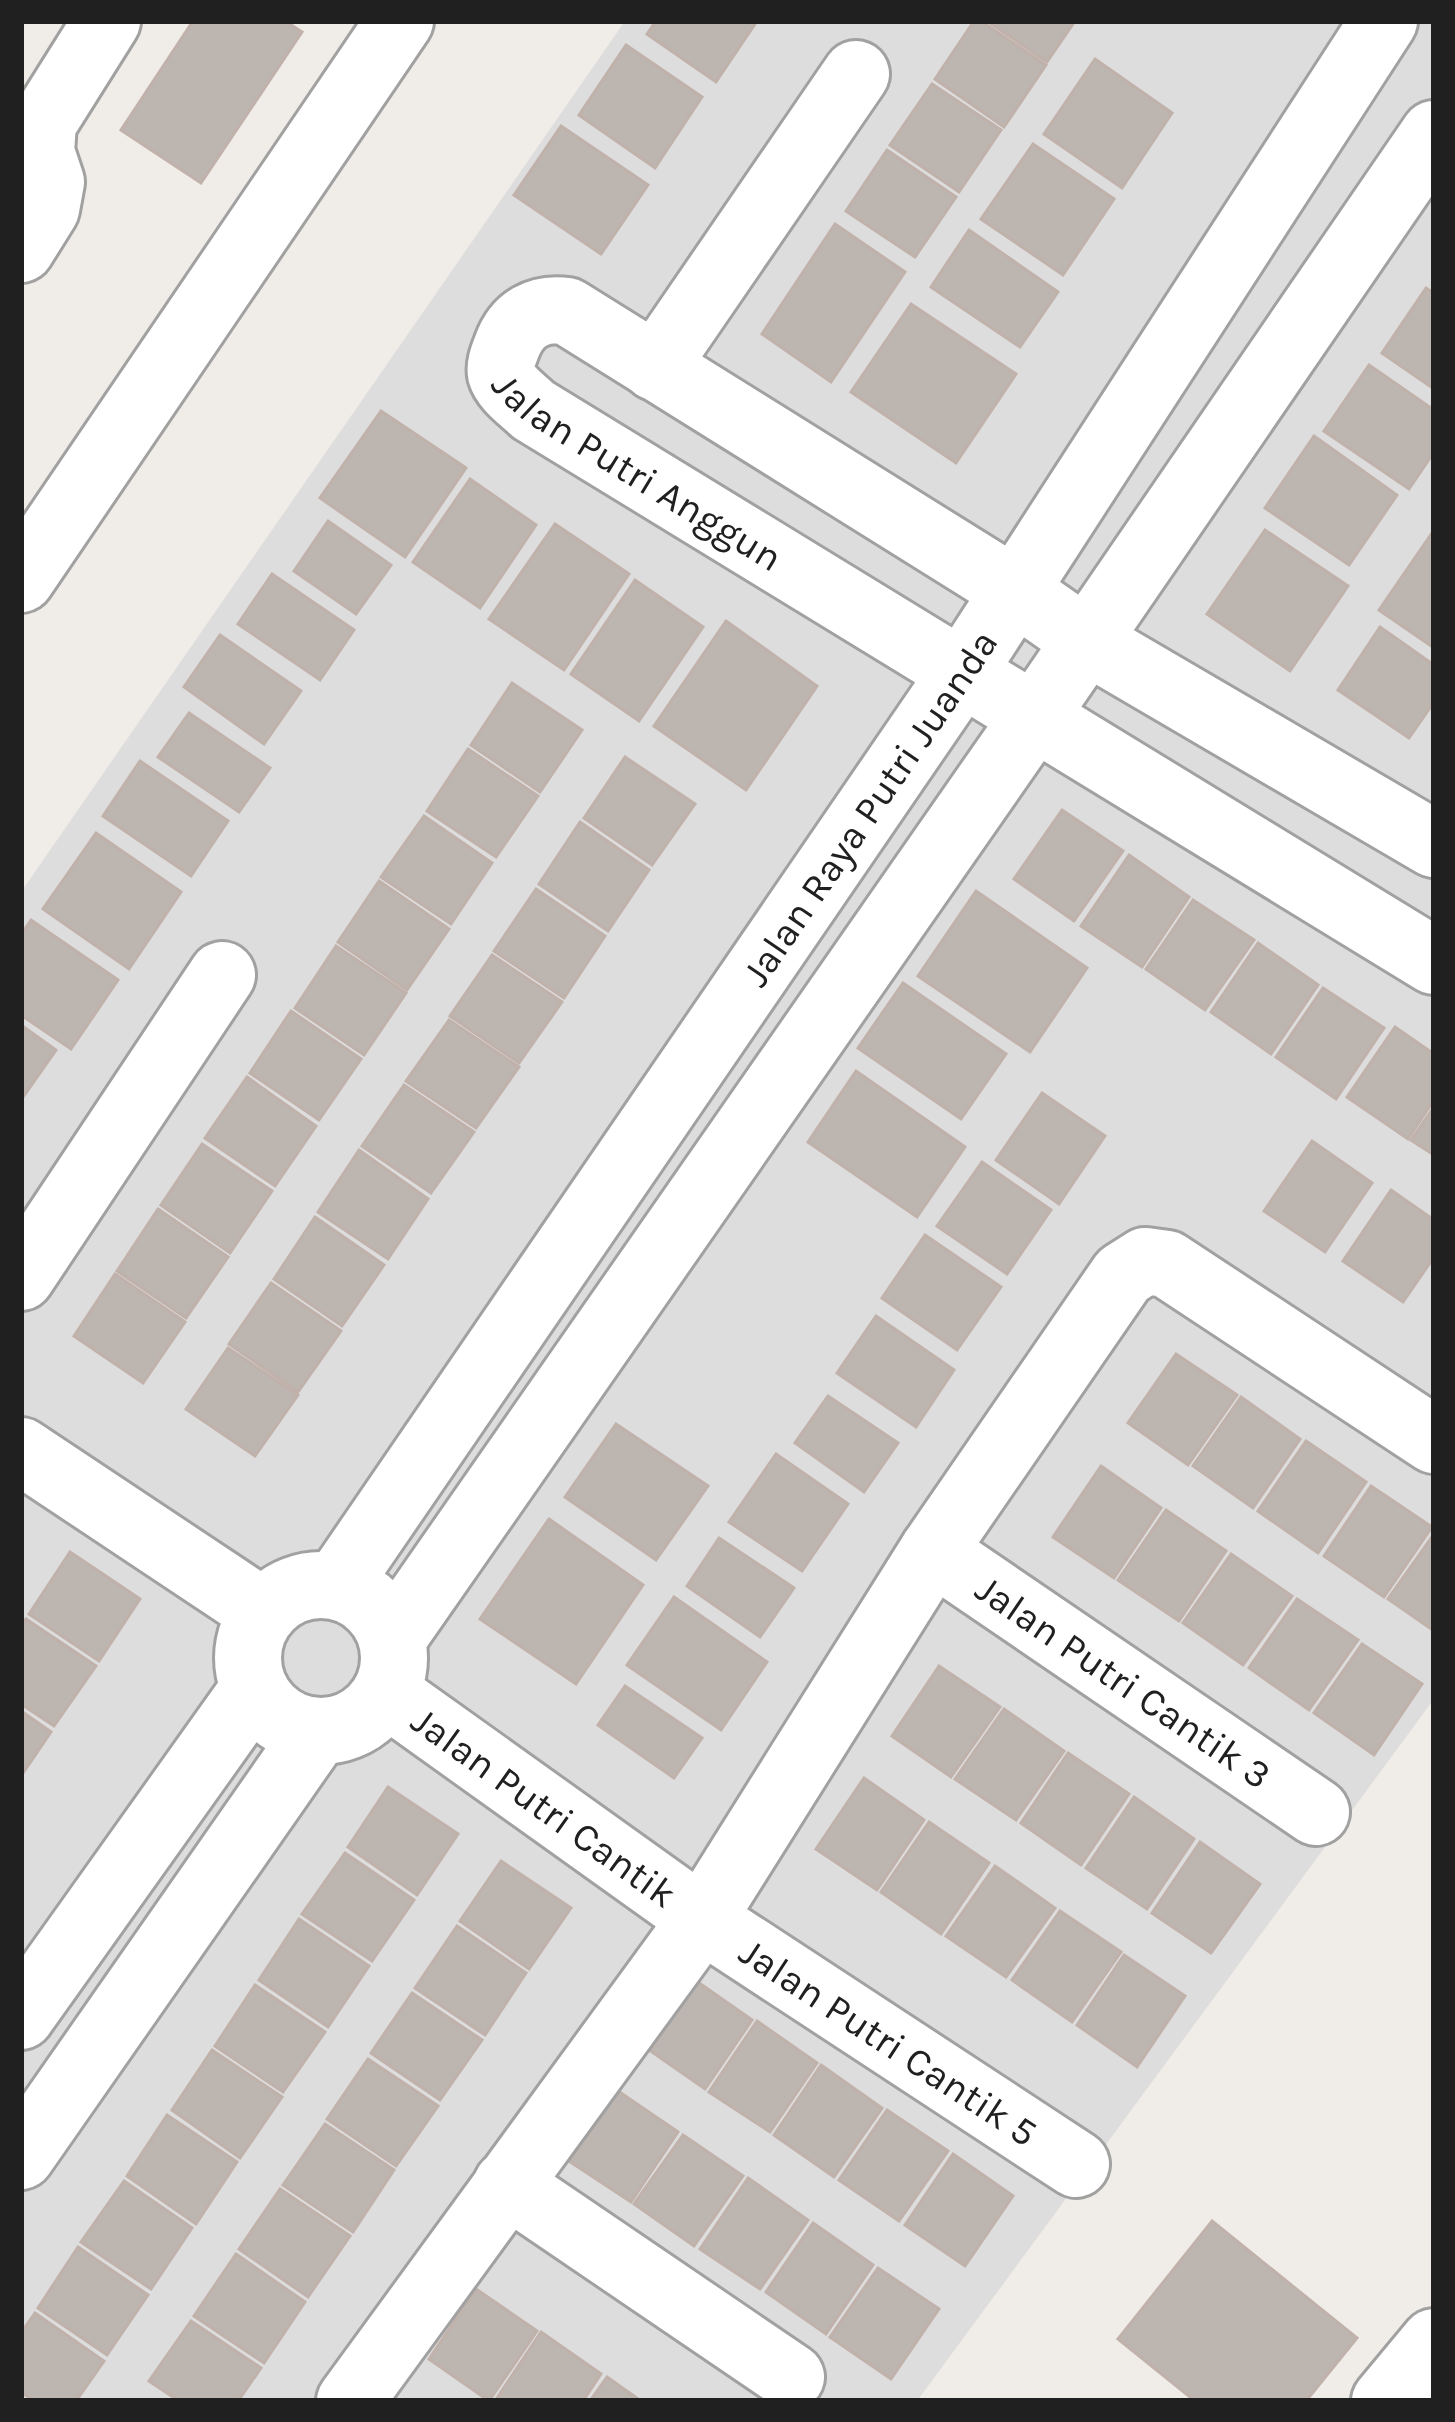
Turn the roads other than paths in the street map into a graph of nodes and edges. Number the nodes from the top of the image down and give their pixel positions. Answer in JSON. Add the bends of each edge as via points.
{"nodes":[{"id":1,"x":107,"y":21,"type":"edge"},
{"id":2,"x":400,"y":21,"type":"edge"},
{"id":3,"x":1384,"y":21,"type":"edge"},
{"id":4,"x":856,"y":74,"type":"dead end"},
{"id":5,"x":1434,"y":134,"type":"edge"},
{"id":6,"x":21,"y":249,"type":"edge"},
{"id":7,"x":655,"y":367,"type":"junction"},
{"id":8,"x":21,"y":579,"type":"edge"},
{"id":9,"x":1014,"y":590,"type":"junction"},
{"id":10,"x":1087,"y":640,"type":"junction"},
{"id":11,"x":963,"y":671,"type":"junction"},
{"id":12,"x":1035,"y":716,"type":"junction"},
{"id":13,"x":1434,"y":844,"type":"edge"},
{"id":14,"x":1434,"y":961,"type":"edge"},
{"id":15,"x":222,"y":974,"type":"dead end"},
{"id":16,"x":21,"y":1277,"type":"edge"},
{"id":17,"x":1434,"y":1440,"type":"edge"},
{"id":18,"x":21,"y":1451,"type":"edge"},
{"id":19,"x":933,"y":1551,"type":"junction"},
{"id":20,"x":337,"y":1585,"type":"junction"},
{"id":21,"x":262,"y":1612,"type":"junction"},
{"id":22,"x":389,"y":1666,"type":"junction"},
{"id":23,"x":254,"y":1689,"type":"junction"},
{"id":24,"x":317,"y":1732,"type":"junction"},
{"id":25,"x":1316,"y":1812,"type":"dead end"},
{"id":26,"x":701,"y":1919,"type":"junction"},
{"id":27,"x":21,"y":2017,"type":"edge"},
{"id":28,"x":21,"y":2156,"type":"edge"},
{"id":29,"x":1076,"y":2164,"type":"dead end"},
{"id":30,"x":507,"y":2184,"type":"junction"},
{"id":31,"x":1434,"y":2342,"type":"edge"},
{"id":32,"x":791,"y":2377,"type":"dead end"},
{"id":33,"x":350,"y":2401,"type":"edge"},
{"id":34,"x":1384,"y":2401,"type":"edge"}],
"edges":[{"from":1,"to":6,"type":"street","via":[[43,123],[51,182],[46,209]]},
{"from":2,"to":8,"type":"street"},
{"from":3,"to":9,"type":"street","name":"Jalan Raya Putri Juanda"},
{"from":4,"to":7,"type":"street"},
{"from":5,"to":10,"type":"street","name":"Jalan Raya Putri Juanda"},
{"from":7,"to":9,"type":"street","name":"Jalan Putri Anggun"},
{"from":7,"to":11,"type":"street","name":"Jalan Putri Anggun","via":[[554,310],[536,312],[512,332],[501,373],[532,410]]},
{"from":9,"to":10,"type":"street","name":"Jalan Putri Anggun"},
{"from":9,"to":11,"type":"street","name":"Jalan Raya Putri Juanda"},
{"from":10,"to":12,"type":"street","name":"Jalan Raya Putri Juanda"},
{"from":10,"to":13,"type":"street","name":"Jalan Putri Anggun"},
{"from":11,"to":12,"type":"street","name":"Jalan Putri Anggun"},
{"from":11,"to":20,"type":"street","name":"Jalan Raya Putri Juanda"},
{"from":12,"to":14,"type":"street","name":"Jalan Putri Anggun"},
{"from":12,"to":22,"type":"street","name":"Jalan Raya Putri Juanda"},
{"from":15,"to":16,"type":"street"},
{"from":17,"to":19,"type":"street","via":[[1167,1264],[1144,1261],[1123,1275]]},
{"from":18,"to":21,"type":"street"},
{"from":19,"to":25,"type":"street","name":"Jalan Putri Cantik 3"},
{"from":19,"to":26,"type":"street"},
{"from":20,"to":21,"type":"street","via":[[284,1594]]},
{"from":20,"to":22,"type":"street","via":[[381,1614]]},
{"from":21,"to":23,"type":"street","via":[[246,1662]]},
{"from":22,"to":24,"type":"street","via":[[369,1714]]},
{"from":22,"to":26,"type":"street","name":"Jalan Putri Cantik"},
{"from":23,"to":24,"type":"street","via":[[269,1711]]},
{"from":23,"to":27,"type":"street"},
{"from":24,"to":28,"type":"street"},
{"from":26,"to":29,"type":"street","name":"Jalan Putri Cantik 5"},
{"from":26,"to":30,"type":"street"},
{"from":30,"to":32,"type":"street"},
{"from":30,"to":33,"type":"street"},
{"from":31,"to":34,"type":"street"}]}
